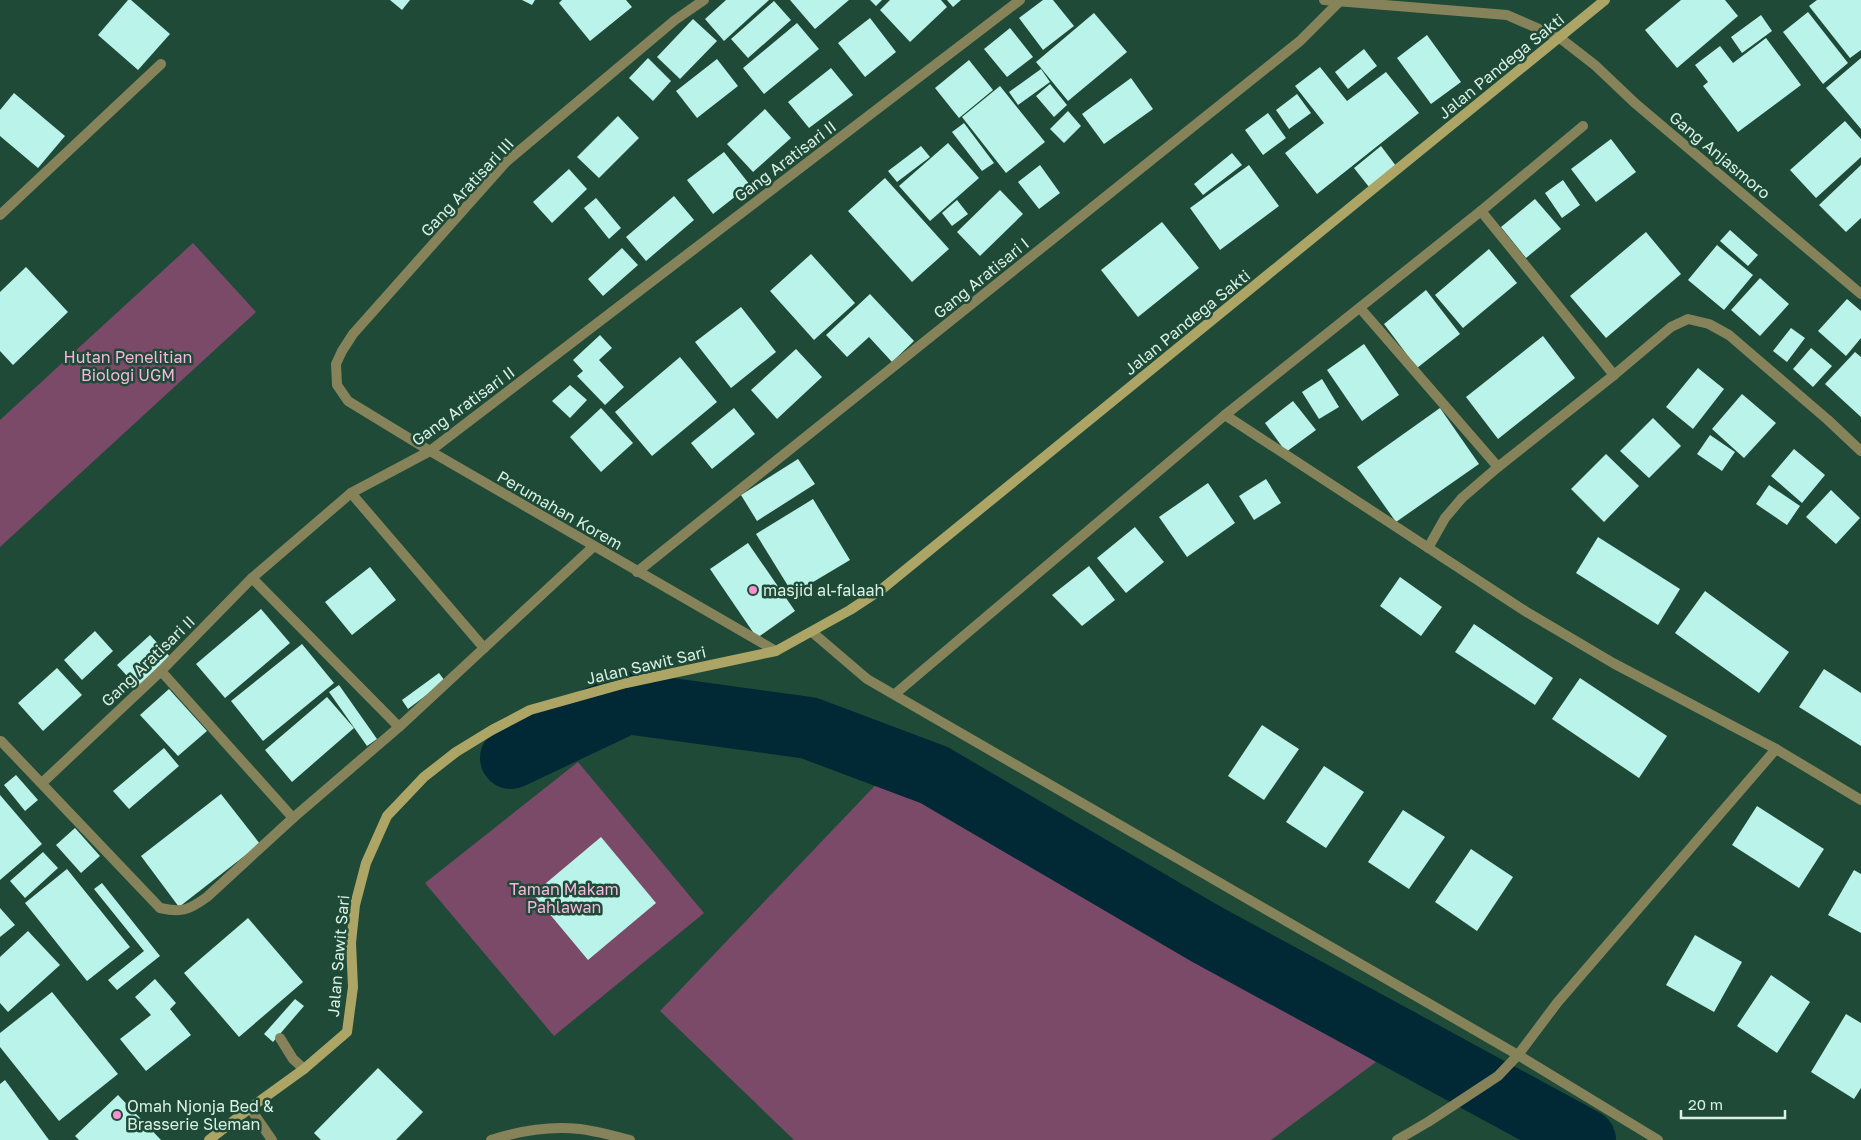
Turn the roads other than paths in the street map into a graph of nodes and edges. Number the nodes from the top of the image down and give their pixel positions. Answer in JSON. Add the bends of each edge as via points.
{"nodes":[{"id":1,"x":704,"y":0,"type":"edge"},
{"id":2,"x":1020,"y":0,"type":"edge"},
{"id":3,"x":1324,"y":0,"type":"edge"},
{"id":4,"x":1605,"y":0,"type":"edge"},
{"id":5,"x":1338,"y":2,"type":"junction"},
{"id":6,"x":1560,"y":38,"type":"junction"},
{"id":7,"x":161,"y":64,"type":"dead end"},
{"id":8,"x":1583,"y":126,"type":"dead end"},
{"id":9,"x":1481,"y":211,"type":"junction"},
{"id":10,"x":0,"y":215,"type":"edge"},
{"id":11,"x":1861,"y":294,"type":"edge"},
{"id":12,"x":1360,"y":308,"type":"junction"},
{"id":13,"x":1614,"y":375,"type":"junction"},
{"id":14,"x":337,"y":385,"type":"joint"},
{"id":15,"x":1224,"y":416,"type":"junction"},
{"id":16,"x":1861,"y":451,"type":"edge"},
{"id":17,"x":430,"y":452,"type":"junction"},
{"id":18,"x":1498,"y":467,"type":"junction"},
{"id":19,"x":351,"y":493,"type":"junction"},
{"id":20,"x":594,"y":546,"type":"junction"},
{"id":21,"x":1428,"y":548,"type":"junction"},
{"id":22,"x":637,"y":572,"type":"junction"},
{"id":23,"x":252,"y":578,"type":"junction"},
{"id":24,"x":812,"y":632,"type":"junction"},
{"id":25,"x":484,"y":648,"type":"junction"},
{"id":26,"x":776,"y":651,"type":"junction"},
{"id":27,"x":161,"y":671,"type":"junction"},
{"id":28,"x":895,"y":694,"type":"junction"},
{"id":29,"x":399,"y":727,"type":"junction"},
{"id":30,"x":1,"y":741,"type":"dead end"},
{"id":31,"x":1776,"y":749,"type":"junction"},
{"id":32,"x":42,"y":783,"type":"junction"},
{"id":33,"x":1861,"y":800,"type":"edge"},
{"id":34,"x":293,"y":818,"type":"junction"},
{"id":35,"x":280,"y":1038,"type":"dead end"},
{"id":36,"x":1518,"y":1056,"type":"junction"},
{"id":37,"x":304,"y":1070,"type":"junction"},
{"id":38,"x":250,"y":1108,"type":"junction"},
{"id":39,"x":209,"y":1140,"type":"edge"},
{"id":40,"x":272,"y":1140,"type":"edge"},
{"id":41,"x":491,"y":1140,"type":"edge"},
{"id":42,"x":630,"y":1140,"type":"edge"},
{"id":43,"x":1398,"y":1140,"type":"edge"},
{"id":44,"x":1658,"y":1140,"type":"edge"}],
"edges":[{"from":1,"to":14,"type":"street","name":"Gang Aratisari III","via":[[675,20],[506,162],[353,334],[336,364]]},
{"from":2,"to":17,"type":"street","name":"Gang Aratisari II"},
{"from":3,"to":5,"type":"street","name":"Gang Anjasmoro"},
{"from":4,"to":6,"type":"main road","name":"Jalan Pandega Sakti"},
{"from":5,"to":6,"type":"street","name":"Gang Anjasmoro","via":[[1507,15]]},
{"from":5,"to":22,"type":"street","name":"Gang Aratisari I","via":[[1300,41]]},
{"from":6,"to":11,"type":"street","name":"Gang Anjasmoro"},
{"from":6,"to":24,"type":"main road","name":"Jalan Pandega Sakti","via":[[882,589]]},
{"from":7,"to":10,"type":"street"},
{"from":8,"to":9,"type":"street"},
{"from":9,"to":12,"type":"street"},
{"from":9,"to":13,"type":"street"},
{"from":12,"to":15,"type":"street"},
{"from":12,"to":18,"type":"street"},
{"from":13,"to":16,"type":"street","via":[[1670,327],[1688,319],[1709,324],[1729,335]]},
{"from":13,"to":18,"type":"street"},
{"from":14,"to":17,"type":"street","name":"Perumahan Korem","via":[[348,401]]},
{"from":15,"to":21,"type":"street"},
{"from":15,"to":28,"type":"street"},
{"from":17,"to":19,"type":"street","name":"Gang Aratisari II"},
{"from":17,"to":20,"type":"street","name":"Perumahan Korem"},
{"from":18,"to":21,"type":"street","via":[[1462,498],[1445,518]]},
{"from":19,"to":23,"type":"street","name":"Gang Aratisari II"},
{"from":19,"to":25,"type":"street"},
{"from":20,"to":22,"type":"street","name":"Perumahan Korem"},
{"from":20,"to":25,"type":"street"},
{"from":21,"to":31,"type":"street","via":[[1524,611],[1613,663]]},
{"from":22,"to":26,"type":"street","name":"Perumahan Korem"},
{"from":23,"to":27,"type":"street","name":"Gang Aratisari II"},
{"from":23,"to":29,"type":"street"},
{"from":24,"to":26,"type":"main road","name":"Jalan Pandega Sakti"},
{"from":24,"to":28,"type":"street","via":[[867,679]]},
{"from":25,"to":29,"type":"street"},
{"from":26,"to":37,"type":"main road","name":"Jalan Sawit Sari","via":[[626,683],[530,710],[456,752],[424,777],[388,816],[366,863],[354,905],[351,943],[353,987],[347,1032]]},
{"from":27,"to":32,"type":"street","name":"Gang Aratisari II"},
{"from":27,"to":34,"type":"street"},
{"from":28,"to":36,"type":"street"},
{"from":29,"to":34,"type":"street"},
{"from":30,"to":32,"type":"street"},
{"from":31,"to":33,"type":"street"},
{"from":31,"to":36,"type":"street","via":[[1557,1003]]},
{"from":32,"to":34,"type":"street","via":[[160,908],[171,910],[193,907],[207,897]]},
{"from":35,"to":37,"type":"street"},
{"from":36,"to":43,"type":"street","via":[[1498,1076]]},
{"from":36,"to":44,"type":"street"},
{"from":37,"to":38,"type":"main road","name":"Jalan Sawit Sari"},
{"from":38,"to":39,"type":"main road","name":"Jalan Sawit Sari"},
{"from":38,"to":40,"type":"street"},
{"from":41,"to":42,"type":"street","via":[[512,1133],[580,1129]]}]}
